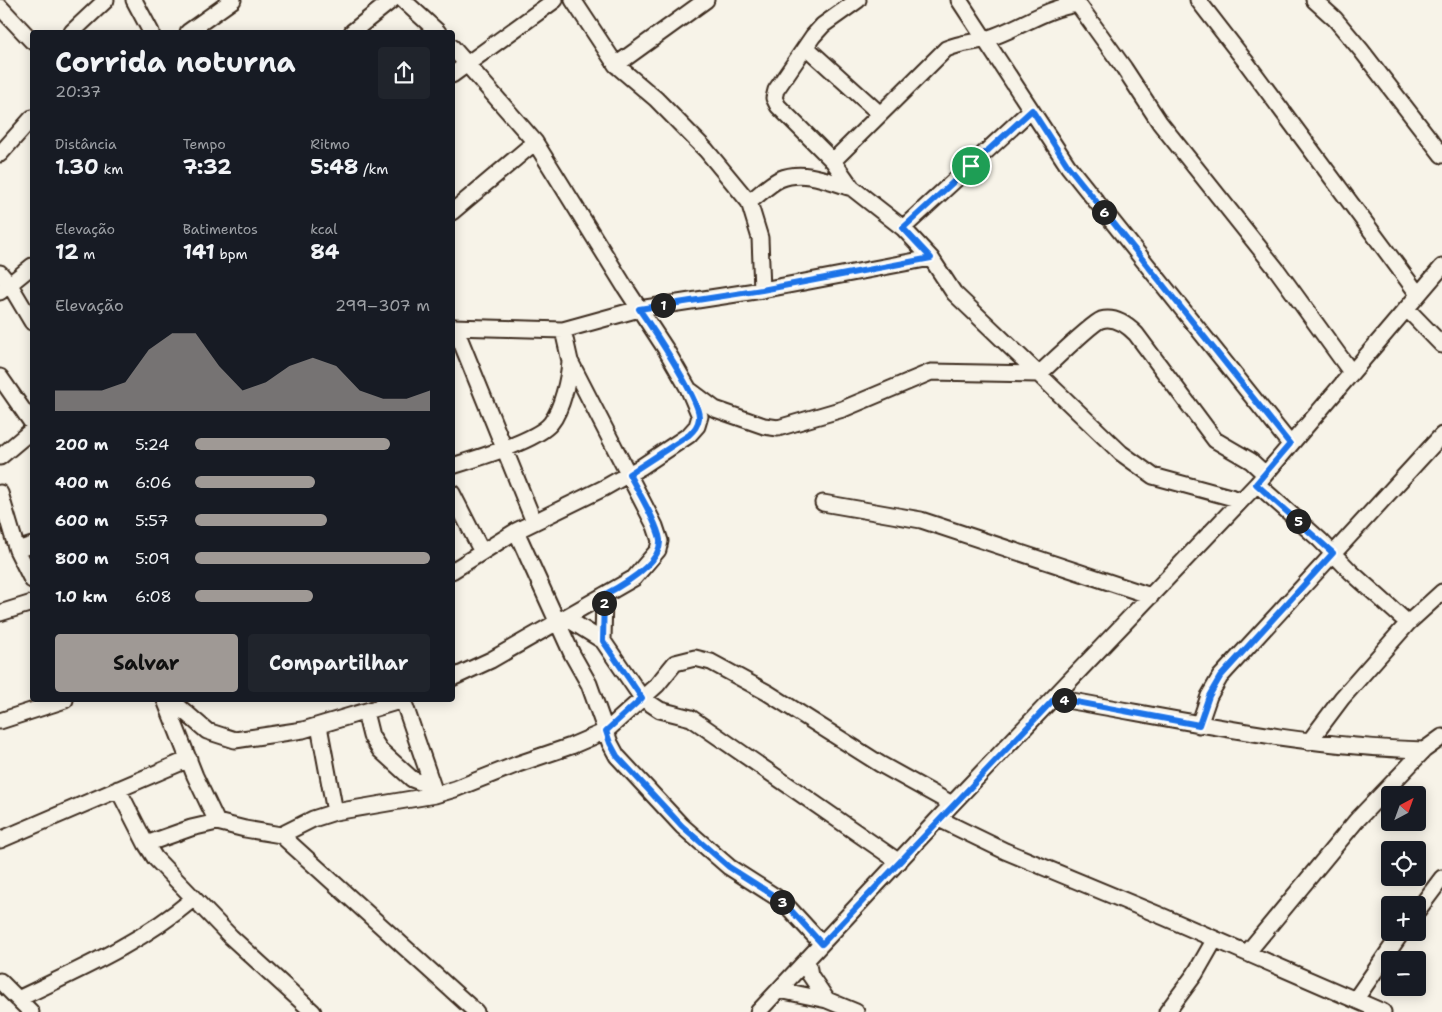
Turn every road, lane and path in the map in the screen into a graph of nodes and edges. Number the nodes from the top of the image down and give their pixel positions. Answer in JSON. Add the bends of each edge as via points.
{"nodes":[{"id":1,"x":106,"y":0,"type":"edge"},
{"id":2,"x":134,"y":0,"type":"edge"},
{"id":3,"x":233,"y":0,"type":"edge"},
{"id":4,"x":392,"y":0,"type":"edge"},
{"id":5,"x":403,"y":0,"type":"edge"},
{"id":6,"x":555,"y":0,"type":"edge"},
{"id":7,"x":573,"y":0,"type":"edge"},
{"id":8,"x":706,"y":0,"type":"edge"},
{"id":9,"x":858,"y":0,"type":"edge"},
{"id":10,"x":959,"y":0,"type":"edge"},
{"id":11,"x":1198,"y":0,"type":"edge"},
{"id":12,"x":1314,"y":0,"type":"edge"},
{"id":13,"x":1076,"y":2,"type":"edge"},
{"id":14,"x":0,"y":7,"type":"edge"},
{"id":15,"x":74,"y":30,"type":"edge"},
{"id":16,"x":150,"y":30,"type":"edge"},
{"id":17,"x":191,"y":30,"type":"edge"},
{"id":18,"x":354,"y":30,"type":"edge"},
{"id":19,"x":436,"y":30,"type":"edge"},
{"id":20,"x":30,"y":39,"type":"edge"},
{"id":21,"x":984,"y":40,"type":"junction"},
{"id":22,"x":806,"y":47,"type":"junction"},
{"id":23,"x":455,"y":50,"type":"edge"},
{"id":24,"x":469,"y":64,"type":"junction"},
{"id":25,"x":616,"y":65,"type":"junction"},
{"id":26,"x":455,"y":73,"type":"edge"},
{"id":27,"x":1032,"y":110,"type":"junction"},
{"id":28,"x":880,"y":114,"type":"junction"},
{"id":29,"x":30,"y":120,"type":"edge"},
{"id":30,"x":535,"y":142,"type":"junction"},
{"id":31,"x":0,"y":154,"type":"edge"},
{"id":32,"x":1442,"y":155,"type":"edge"},
{"id":33,"x":833,"y":161,"type":"junction"},
{"id":34,"x":852,"y":188,"type":"junction"},
{"id":35,"x":749,"y":202,"type":"junction"},
{"id":36,"x":455,"y":209,"type":"edge"},
{"id":37,"x":903,"y":228,"type":"junction"},
{"id":38,"x":931,"y":258,"type":"junction"},
{"id":39,"x":1442,"y":267,"type":"edge"},
{"id":40,"x":30,"y":268,"type":"edge"},
{"id":41,"x":0,"y":273,"type":"edge"},
{"id":42,"x":5,"y":289,"type":"edge"},
{"id":43,"x":762,"y":290,"type":"junction"},
{"id":44,"x":1418,"y":294,"type":"junction"},
{"id":45,"x":1407,"y":308,"type":"junction"},
{"id":46,"x":639,"y":309,"type":"junction"},
{"id":47,"x":30,"y":320,"type":"edge"},
{"id":48,"x":455,"y":327,"type":"edge"},
{"id":49,"x":455,"y":329,"type":"edge"},
{"id":50,"x":563,"y":330,"type":"junction"},
{"id":51,"x":1442,"y":345,"type":"edge"},
{"id":52,"x":570,"y":361,"type":"junction"},
{"id":53,"x":1352,"y":372,"type":"junction"},
{"id":54,"x":1039,"y":374,"type":"junction"},
{"id":55,"x":0,"y":378,"type":"edge"},
{"id":56,"x":688,"y":388,"type":"junction"},
{"id":57,"x":30,"y":420,"type":"edge"},
{"id":58,"x":30,"y":432,"type":"edge"},
{"id":59,"x":1442,"y":435,"type":"edge"},
{"id":60,"x":1290,"y":444,"type":"junction"},
{"id":61,"x":505,"y":450,"type":"junction"},
{"id":62,"x":0,"y":457,"type":"edge"},
{"id":63,"x":455,"y":465,"type":"edge"},
{"id":64,"x":629,"y":474,"type":"junction"},
{"id":65,"x":1261,"y":479,"type":"junction"},
{"id":66,"x":0,"y":493,"type":"edge"},
{"id":67,"x":455,"y":499,"type":"edge"},
{"id":68,"x":1241,"y":500,"type":"junction"},
{"id":69,"x":823,"y":503,"type":"dead end"},
{"id":70,"x":534,"y":522,"type":"junction"},
{"id":71,"x":5,"y":528,"type":"edge"},
{"id":72,"x":516,"y":531,"type":"junction"},
{"id":73,"x":30,"y":545,"type":"edge"},
{"id":74,"x":17,"y":550,"type":"junction"},
{"id":75,"x":482,"y":552,"type":"junction"},
{"id":76,"x":1333,"y":553,"type":"junction"},
{"id":77,"x":455,"y":568,"type":"edge"},
{"id":78,"x":30,"y":576,"type":"edge"},
{"id":79,"x":1442,"y":592,"type":"edge"},
{"id":80,"x":604,"y":595,"type":"junction"},
{"id":81,"x":1151,"y":596,"type":"junction"},
{"id":82,"x":30,"y":604,"type":"edge"},
{"id":83,"x":0,"y":613,"type":"edge"},
{"id":84,"x":562,"y":620,"type":"junction"},
{"id":85,"x":1408,"y":623,"type":"junction"},
{"id":86,"x":603,"y":641,"type":"junction"},
{"id":87,"x":455,"y":677,"type":"edge"},
{"id":88,"x":642,"y":698,"type":"junction"},
{"id":89,"x":1055,"y":698,"type":"junction"},
{"id":90,"x":59,"y":702,"type":"edge"},
{"id":91,"x":166,"y":702,"type":"edge"},
{"id":92,"x":173,"y":702,"type":"edge"},
{"id":93,"x":397,"y":702,"type":"edge"},
{"id":94,"x":404,"y":702,"type":"edge"},
{"id":95,"x":365,"y":712,"type":"junction"},
{"id":96,"x":0,"y":721,"type":"edge"},
{"id":97,"x":1199,"y":725,"type":"junction"},
{"id":98,"x":319,"y":726,"type":"junction"},
{"id":99,"x":207,"y":731,"type":"junction"},
{"id":100,"x":606,"y":731,"type":"junction"},
{"id":101,"x":1442,"y":738,"type":"edge"},
{"id":102,"x":1308,"y":742,"type":"junction"},
{"id":103,"x":182,"y":743,"type":"junction"},
{"id":104,"x":1424,"y":750,"type":"junction"},
{"id":105,"x":189,"y":759,"type":"junction"},
{"id":106,"x":118,"y":789,"type":"junction"},
{"id":107,"x":434,"y":791,"type":"junction"},
{"id":108,"x":952,"y":804,"type":"junction"},
{"id":109,"x":335,"y":812,"type":"junction"},
{"id":110,"x":939,"y":818,"type":"junction"},
{"id":111,"x":217,"y":822,"type":"junction"},
{"id":112,"x":282,"y":835,"type":"junction"},
{"id":113,"x":0,"y":840,"type":"edge"},
{"id":114,"x":146,"y":844,"type":"junction"},
{"id":115,"x":899,"y":862,"type":"junction"},
{"id":116,"x":1442,"y":878,"type":"edge"},
{"id":117,"x":193,"y":899,"type":"junction"},
{"id":118,"x":1426,"y":899,"type":"edge"},
{"id":119,"x":1215,"y":938,"type":"junction"},
{"id":120,"x":1396,"y":941,"type":"edge"},
{"id":121,"x":822,"y":944,"type":"junction"},
{"id":122,"x":1247,"y":953,"type":"junction"},
{"id":123,"x":807,"y":959,"type":"junction"},
{"id":124,"x":0,"y":981,"type":"edge"},
{"id":125,"x":779,"y":990,"type":"junction"},
{"id":126,"x":18,"y":999,"type":"junction"},
{"id":127,"x":828,"y":1000,"type":"junction"},
{"id":128,"x":1355,"y":1000,"type":"junction"},
{"id":129,"x":31,"y":1012,"type":"edge"},
{"id":130,"x":313,"y":1012,"type":"edge"},
{"id":131,"x":476,"y":1012,"type":"edge"},
{"id":132,"x":758,"y":1012,"type":"edge"},
{"id":133,"x":856,"y":1012,"type":"edge"},
{"id":134,"x":1167,"y":1012,"type":"edge"},
{"id":135,"x":1383,"y":1012,"type":"edge"}],
"edges":[{"from":1,"to":15,"type":"street"},
{"from":2,"to":16,"type":"street"},
{"from":3,"to":17,"type":"street"},
{"from":4,"to":18,"type":"street"},
{"from":5,"to":19,"type":"street"},
{"from":6,"to":24,"type":"street"},
{"from":7,"to":25,"type":"street"},
{"from":8,"to":25,"type":"street"},
{"from":9,"to":22,"type":"street","via":[[823,25]]},
{"from":10,"to":21,"type":"street"},
{"from":11,"to":44,"type":"street"},
{"from":12,"to":32,"type":"street","via":[[1361,50]]},
{"from":13,"to":21,"type":"street"},
{"from":13,"to":53,"type":"street","via":[[1160,123],[1277,270]]},
{"from":14,"to":20,"type":"street"},
{"from":21,"to":27,"type":"street"},
{"from":21,"to":28,"type":"street","via":[[962,42],[946,49]]},
{"from":22,"to":28,"type":"street"},
{"from":22,"to":33,"type":"street","via":[[776,90],[774,98],[778,106]]},
{"from":23,"to":24,"type":"street"},
{"from":24,"to":26,"type":"street"},
{"from":24,"to":30,"type":"street"},
{"from":25,"to":35,"type":"street","via":[[656,99],[706,150]]},
{"from":27,"to":37,"type":"street"},
{"from":27,"to":60,"type":"street","via":[[1068,166]]},
{"from":28,"to":33,"type":"street"},
{"from":29,"to":31,"type":"street"},
{"from":30,"to":36,"type":"street"},
{"from":30,"to":46,"type":"street"},
{"from":33,"to":34,"type":"street"},
{"from":34,"to":35,"type":"street","via":[[815,176],[793,175],[779,180]]},
{"from":34,"to":37,"type":"street"},
{"from":35,"to":43,"type":"street","via":[[760,238]]},
{"from":37,"to":38,"type":"street"},
{"from":38,"to":43,"type":"street"},
{"from":38,"to":54,"type":"street","via":[[954,293]]},
{"from":39,"to":44,"type":"street"},
{"from":40,"to":42,"type":"street"},
{"from":41,"to":42,"type":"street"},
{"from":42,"to":47,"type":"street"},
{"from":43,"to":46,"type":"street"},
{"from":44,"to":45,"type":"street"},
{"from":45,"to":51,"type":"street"},
{"from":45,"to":53,"type":"street"},
{"from":46,"to":50,"type":"street"},
{"from":46,"to":56,"type":"street"},
{"from":48,"to":50,"type":"street"},
{"from":49,"to":61,"type":"street"},
{"from":50,"to":52,"type":"street"},
{"from":52,"to":61,"type":"street","via":[[569,376],[551,423]]},
{"from":52,"to":64,"type":"street"},
{"from":53,"to":60,"type":"street"},
{"from":54,"to":56,"type":"street","via":[[931,372],[843,409],[778,428],[715,410]]},
{"from":54,"to":65,"type":"street","via":[[1098,321],[1121,322],[1136,334],[1215,440],[1251,461]]},
{"from":54,"to":68,"type":"street","via":[[1138,467],[1164,480]]},
{"from":55,"to":57,"type":"street"},
{"from":56,"to":64,"type":"street","via":[[700,416],[697,426],[682,440]]},
{"from":58,"to":62,"type":"street"},
{"from":59,"to":76,"type":"street"},
{"from":60,"to":65,"type":"street"},
{"from":61,"to":63,"type":"street"},
{"from":61,"to":70,"type":"street"},
{"from":64,"to":70,"type":"street"},
{"from":64,"to":80,"type":"street","via":[[660,541],[658,550],[639,573]]},
{"from":65,"to":68,"type":"street"},
{"from":65,"to":76,"type":"street"},
{"from":66,"to":71,"type":"street"},
{"from":67,"to":75,"type":"street"},
{"from":68,"to":81,"type":"street"},
{"from":69,"to":81,"type":"street","via":[[921,520]]},
{"from":70,"to":72,"type":"street"},
{"from":71,"to":74,"type":"street"},
{"from":72,"to":75,"type":"street"},
{"from":72,"to":84,"type":"street","via":[[543,592]]},
{"from":73,"to":74,"type":"street"},
{"from":74,"to":78,"type":"street"},
{"from":75,"to":77,"type":"street"},
{"from":76,"to":85,"type":"street"},
{"from":76,"to":97,"type":"street","via":[[1220,677]]},
{"from":79,"to":85,"type":"street"},
{"from":80,"to":84,"type":"street"},
{"from":80,"to":86,"type":"street"},
{"from":81,"to":89,"type":"street"},
{"from":82,"to":83,"type":"street"},
{"from":84,"to":86,"type":"street"},
{"from":84,"to":87,"type":"street"},
{"from":84,"to":100,"type":"street","via":[[572,654],[594,696]]},
{"from":85,"to":102,"type":"street"},
{"from":86,"to":88,"type":"street"},
{"from":88,"to":100,"type":"street"},
{"from":88,"to":108,"type":"street","via":[[675,663],[688,658],[702,659],[768,693],[880,764]]},
{"from":88,"to":115,"type":"street","via":[[660,710],[690,718]]},
{"from":89,"to":97,"type":"street"},
{"from":89,"to":108,"type":"street"},
{"from":90,"to":96,"type":"street"},
{"from":91,"to":103,"type":"street"},
{"from":92,"to":99,"type":"street"},
{"from":93,"to":95,"type":"street"},
{"from":94,"to":107,"type":"street"},
{"from":95,"to":98,"type":"street"},
{"from":95,"to":107,"type":"street","via":[[371,736],[380,750],[412,779]]},
{"from":97,"to":102,"type":"street"},
{"from":98,"to":99,"type":"street","via":[[235,740]]},
{"from":98,"to":109,"type":"street"},
{"from":99,"to":103,"type":"street"},
{"from":100,"to":107,"type":"street"},
{"from":100,"to":121,"type":"street","via":[[617,756],[682,826],[729,867],[782,902]]},
{"from":101,"to":104,"type":"street"},
{"from":102,"to":104,"type":"street"},
{"from":103,"to":105,"type":"street"},
{"from":104,"to":122,"type":"street","via":[[1356,821]]},
{"from":105,"to":106,"type":"street"},
{"from":105,"to":111,"type":"street"},
{"from":106,"to":113,"type":"street"},
{"from":106,"to":114,"type":"street"},
{"from":107,"to":109,"type":"street"},
{"from":108,"to":110,"type":"street"},
{"from":109,"to":112,"type":"street"},
{"from":110,"to":115,"type":"street"},
{"from":110,"to":119,"type":"street","via":[[1005,851]]},
{"from":111,"to":112,"type":"street"},
{"from":111,"to":114,"type":"street"},
{"from":112,"to":131,"type":"street"},
{"from":114,"to":117,"type":"street"},
{"from":115,"to":121,"type":"street"},
{"from":116,"to":118,"type":"street"},
{"from":117,"to":126,"type":"street","via":[[171,918],[132,942]]},
{"from":117,"to":130,"type":"street"},
{"from":119,"to":122,"type":"street"},
{"from":119,"to":134,"type":"street","via":[[1195,974]]},
{"from":120,"to":128,"type":"street"},
{"from":121,"to":123,"type":"street"},
{"from":122,"to":128,"type":"street"},
{"from":123,"to":125,"type":"street"},
{"from":123,"to":127,"type":"street","via":[[814,981]]},
{"from":124,"to":126,"type":"street"},
{"from":125,"to":127,"type":"street"},
{"from":125,"to":132,"type":"street"},
{"from":126,"to":129,"type":"street"},
{"from":127,"to":133,"type":"street"},
{"from":128,"to":135,"type":"street"}]}
